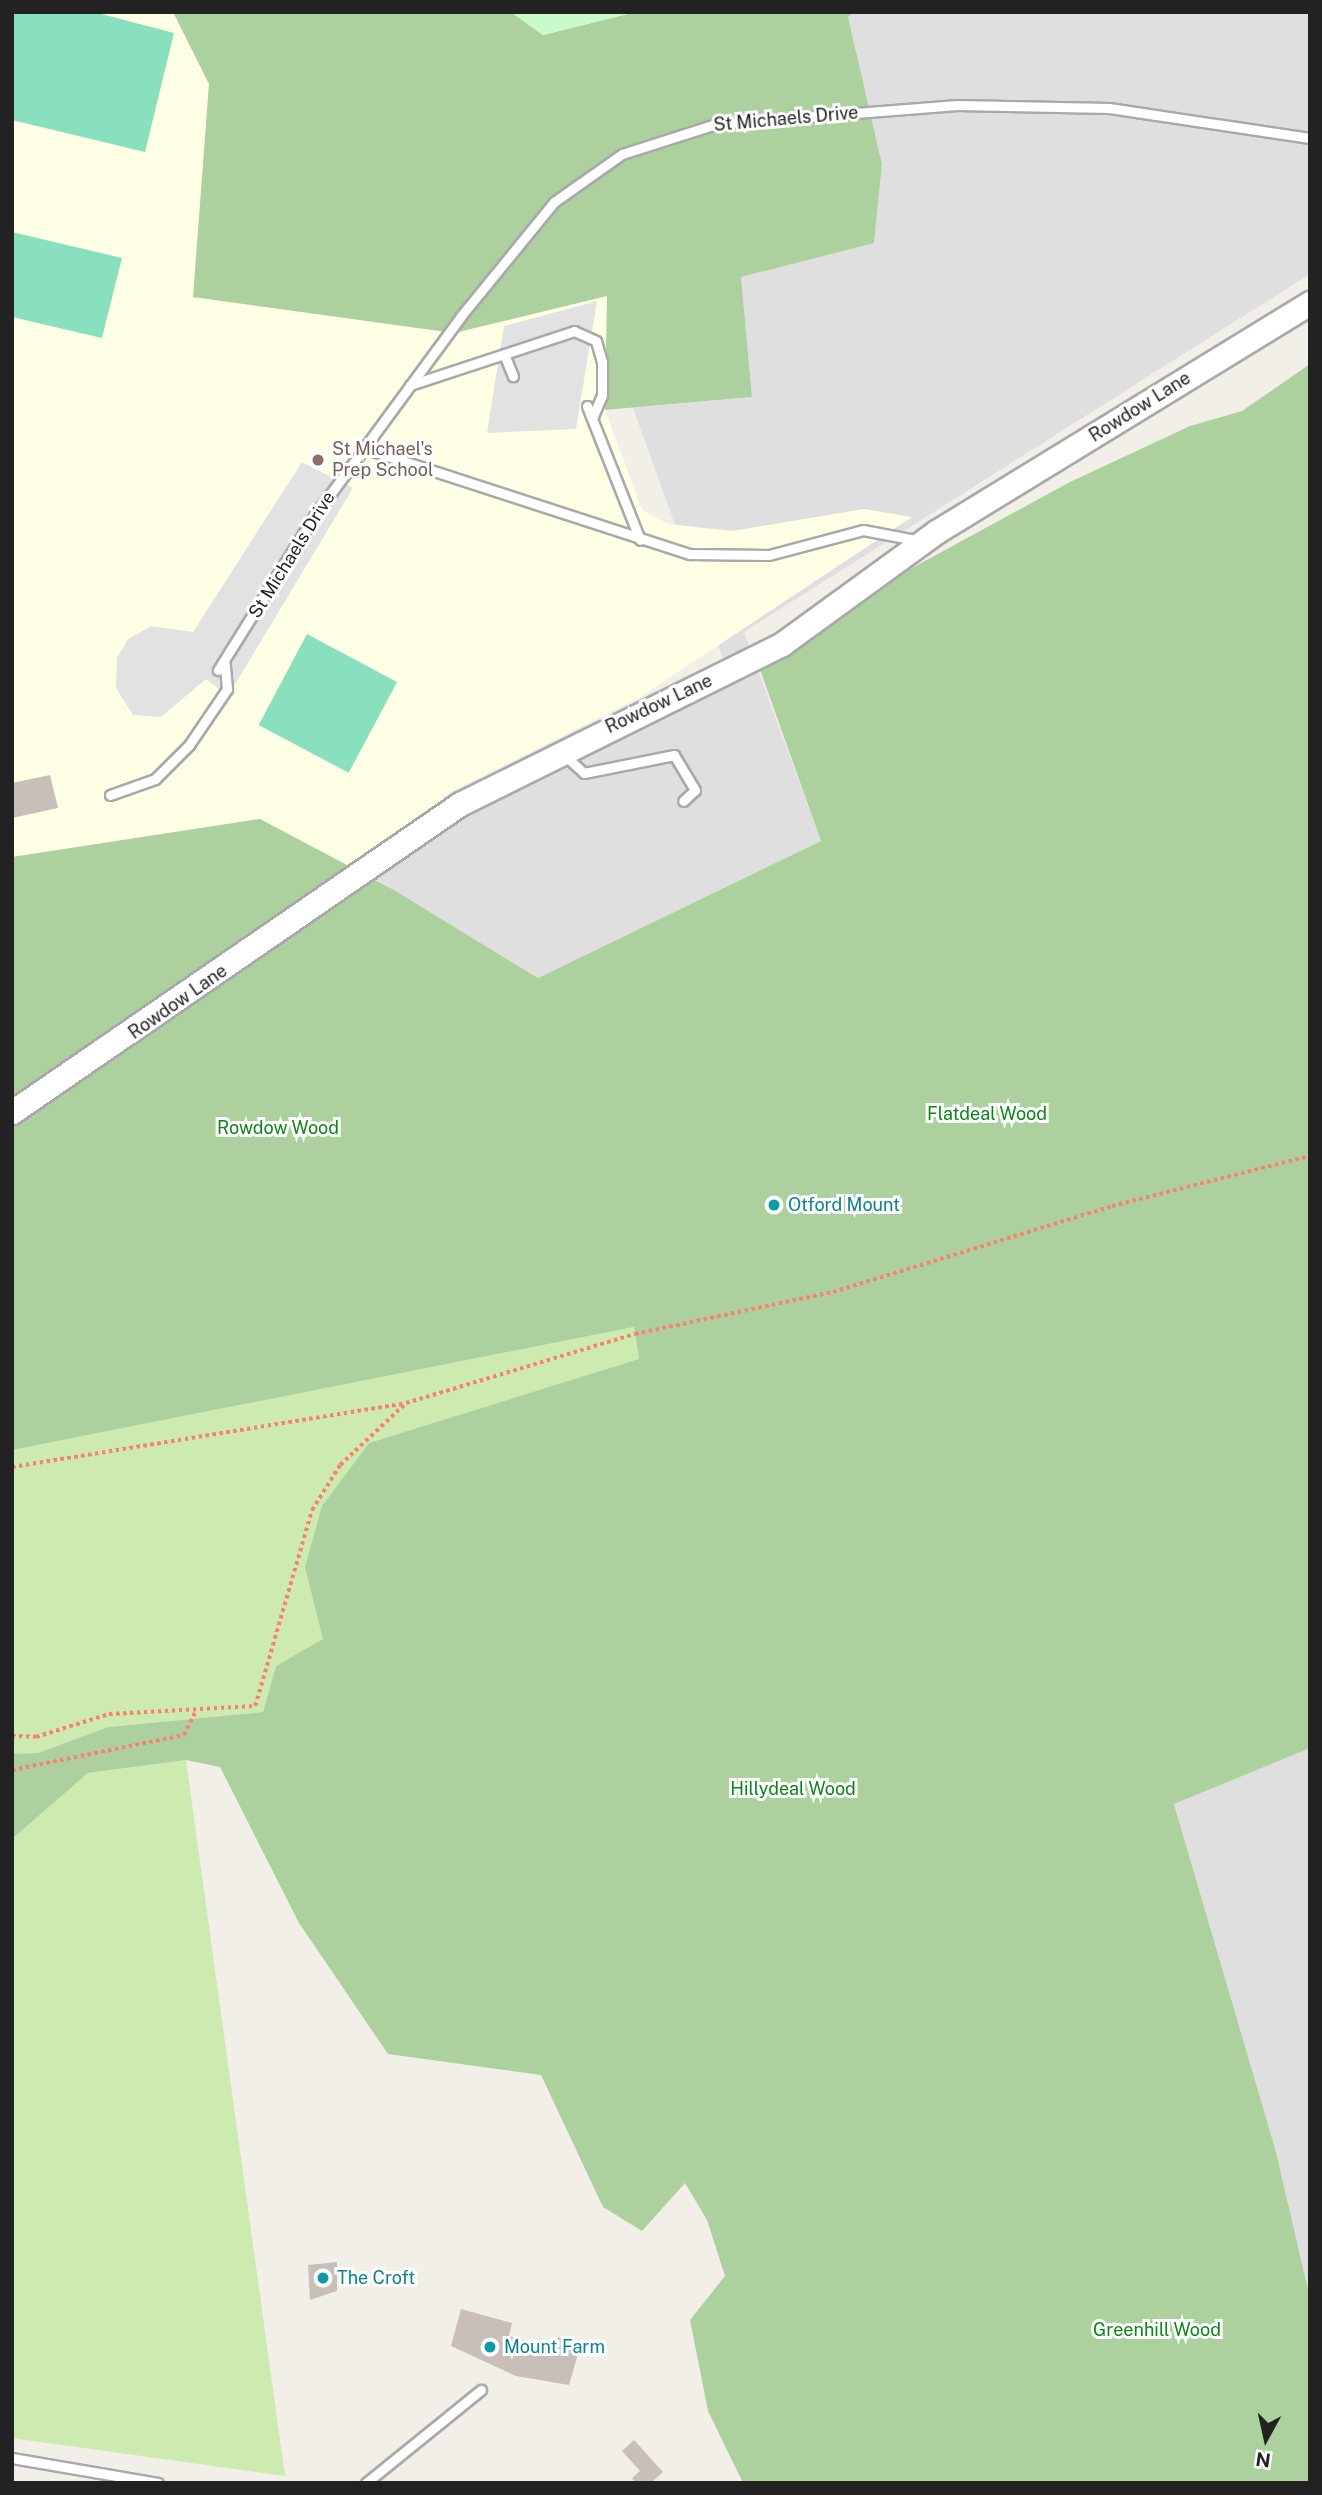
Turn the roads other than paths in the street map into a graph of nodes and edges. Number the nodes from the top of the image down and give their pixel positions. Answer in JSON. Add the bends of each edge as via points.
{"nodes":[{"id":1,"x":1310,"y":138,"type":"edge"},
{"id":2,"x":1310,"y":303,"type":"edge"},
{"id":3,"x":504,"y":354,"type":"junction"},
{"id":4,"x":513,"y":376,"type":"dead end"},
{"id":5,"x":408,"y":386,"type":"junction"},
{"id":6,"x":587,"y":407,"type":"dead end"},
{"id":7,"x":592,"y":418,"type":"junction"},
{"id":8,"x":363,"y":448,"type":"junction"},
{"id":9,"x":639,"y":540,"type":"junction"},
{"id":10,"x":922,"y":542,"type":"junction"},
{"id":11,"x":562,"y":752,"type":"junction"},
{"id":12,"x":110,"y":795,"type":"dead end"},
{"id":13,"x":683,"y":801,"type":"dead end"},
{"id":14,"x":12,"y":1112,"type":"edge"},
{"id":15,"x":481,"y":2390,"type":"dead end"},
{"id":16,"x":12,"y":2458,"type":"edge"},
{"id":17,"x":158,"y":2483,"type":"edge"},
{"id":18,"x":366,"y":2483,"type":"edge"}],
"edges":[{"from":1,"to":5,"type":"lane","name":"St Michaels Drive","via":[[1171,115],[1042,105],[716,124],[674,134],[622,155],[554,202]]},
{"from":2,"to":10,"type":"street","name":"Rowdow Lane"},
{"from":3,"to":4,"type":"lane"},
{"from":3,"to":5,"type":"lane"},
{"from":3,"to":7,"type":"lane","via":[[574,331],[586,334],[602,362],[602,395]]},
{"from":5,"to":8,"type":"lane","name":"St Michaels Drive"},
{"from":6,"to":7,"type":"lane"},
{"from":7,"to":9,"type":"lane"},
{"from":8,"to":9,"type":"lane"},
{"from":8,"to":12,"type":"lane","name":"St Michaels Drive","via":[[221,667],[227,689],[189,745],[155,779]]},
{"from":9,"to":10,"type":"lane","via":[[735,558],[863,530]]},
{"from":10,"to":11,"type":"street","name":"Rowdow Lane","via":[[782,644]]},
{"from":11,"to":13,"type":"lane","via":[[584,773],[674,755],[695,790]]},
{"from":11,"to":14,"type":"street","name":"Rowdow Lane","via":[[460,804]]},
{"from":15,"to":18,"type":"lane"},
{"from":16,"to":17,"type":"lane"}]}
